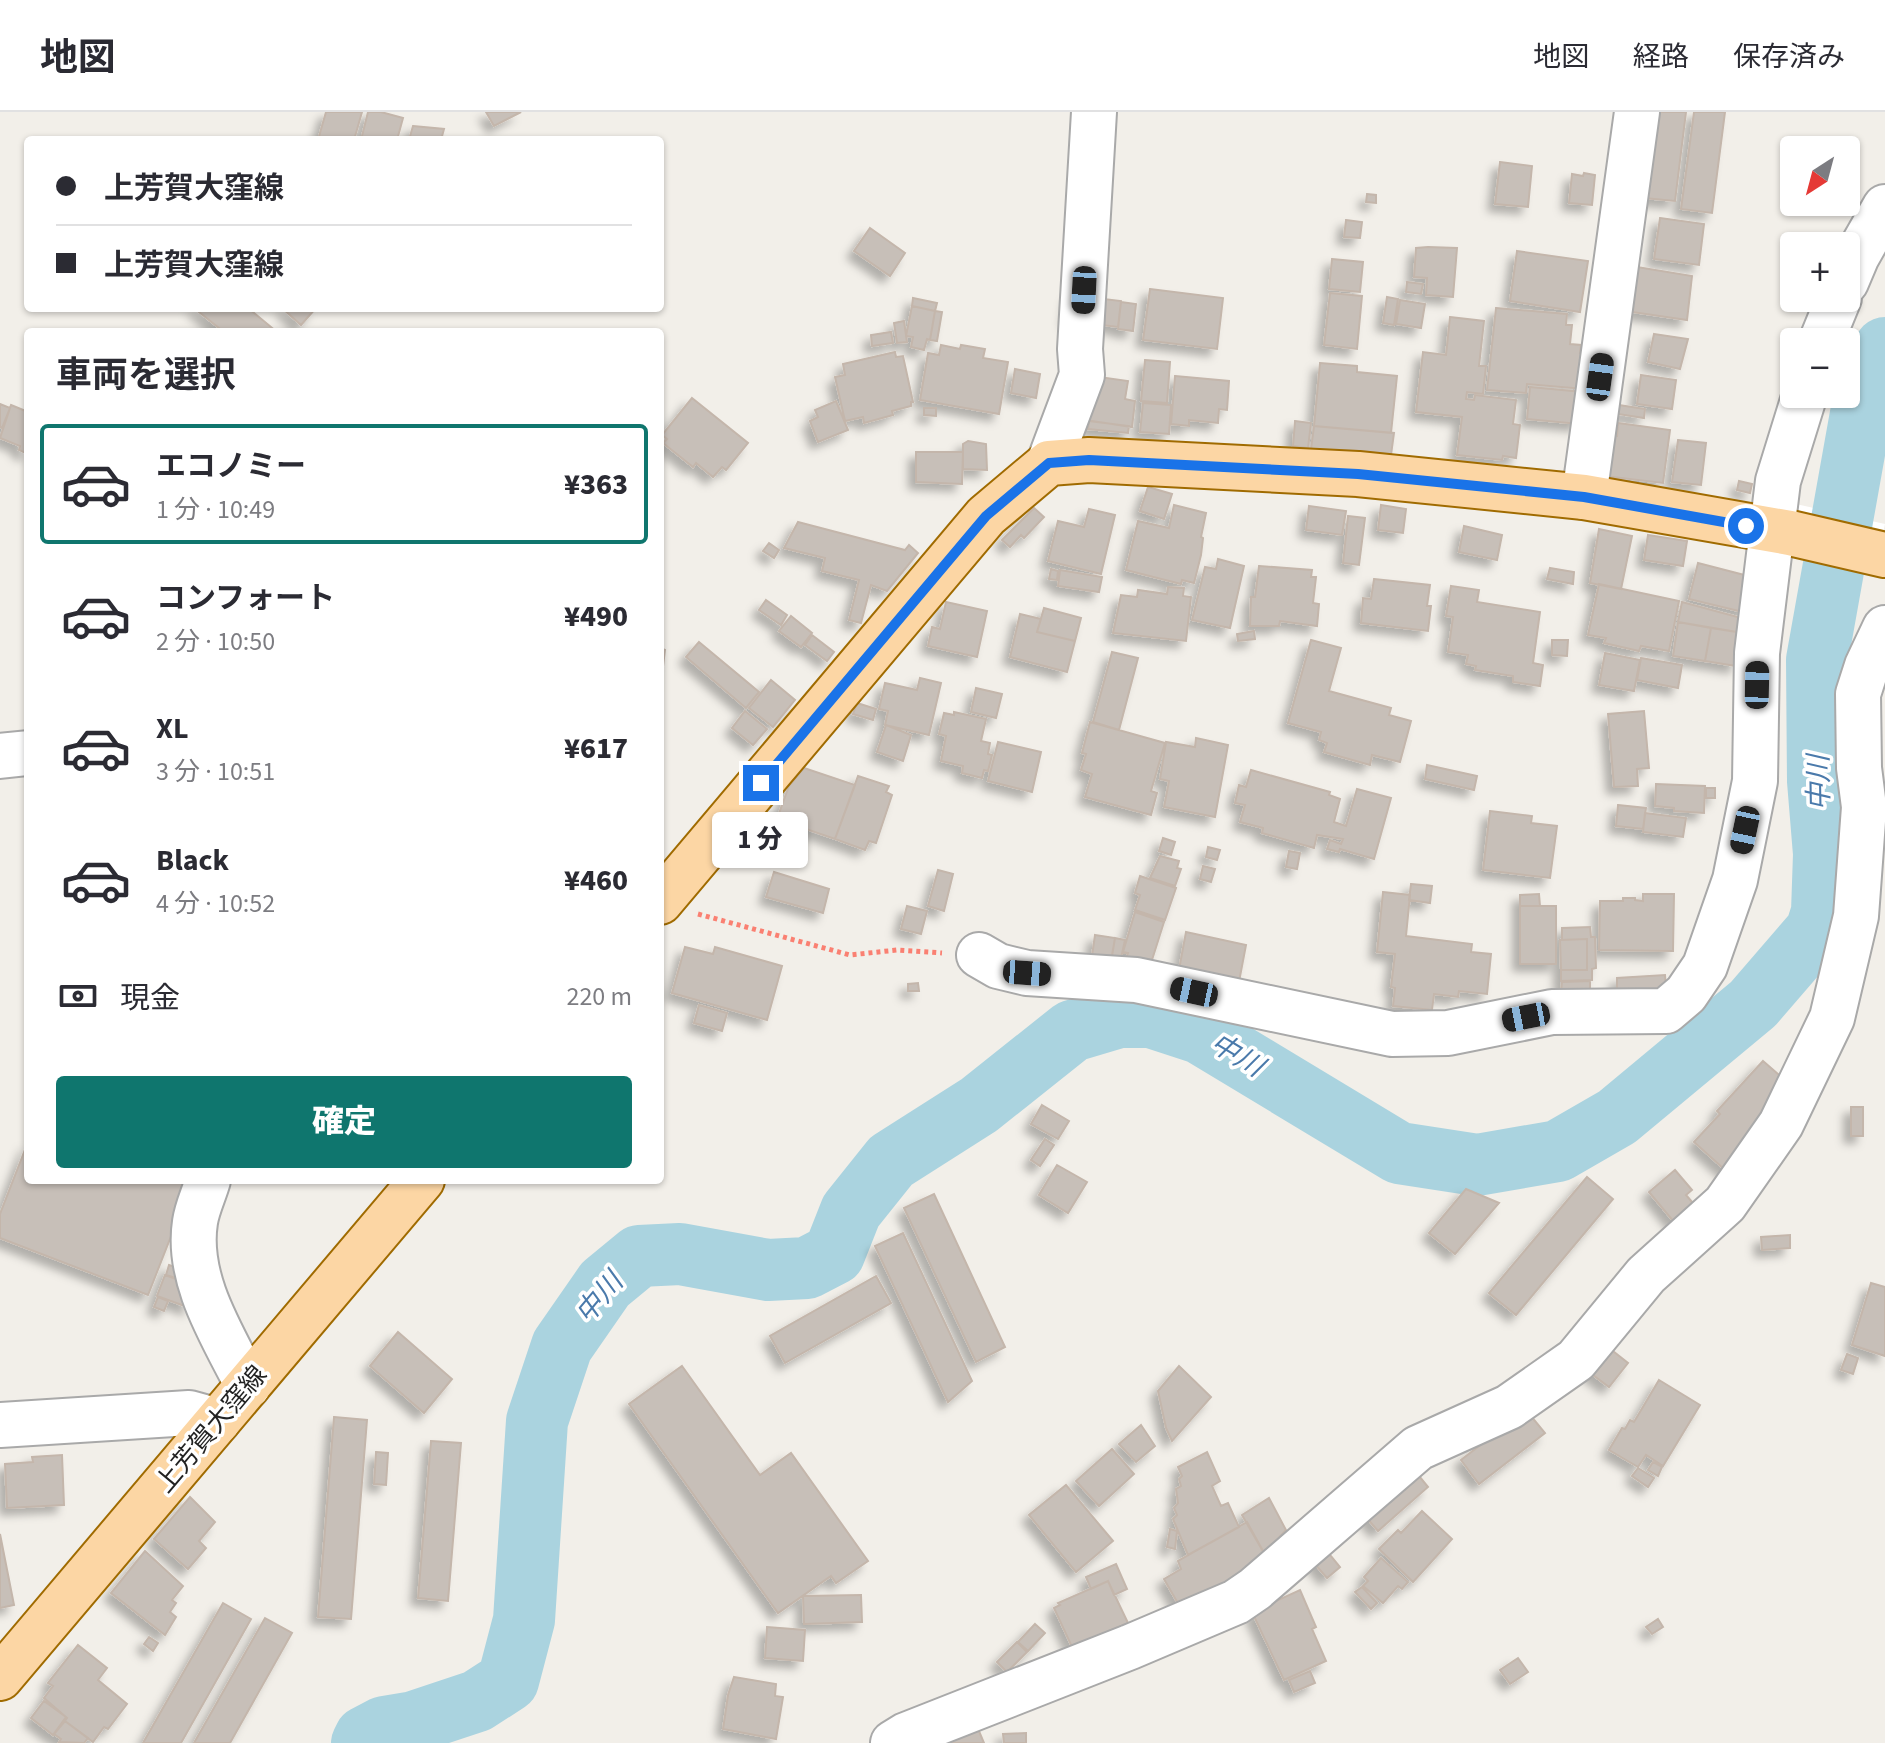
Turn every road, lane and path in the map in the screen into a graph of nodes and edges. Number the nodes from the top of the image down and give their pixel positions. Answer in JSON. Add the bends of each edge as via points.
{"nodes":[{"id":1,"x":1094,"y":112,"type":"edge"},
{"id":2,"x":1637,"y":112,"type":"edge"},
{"id":3,"x":1885,"y":207,"type":"edge"},
{"id":4,"x":1860,"y":251,"type":"edge"},
{"id":5,"x":1801,"y":408,"type":"edge"},
{"id":6,"x":1049,"y":463,"type":"junction"},
{"id":7,"x":1584,"y":497,"type":"junction"},
{"id":8,"x":1782,"y":532,"type":"junction"},
{"id":9,"x":1882,"y":554,"type":"edge"},
{"id":10,"x":1885,"y":628,"type":"edge"},
{"id":11,"x":24,"y":753,"type":"edge"},
{"id":12,"x":0,"y":756,"type":"edge"},
{"id":13,"x":664,"y":897,"type":"edge"},
{"id":14,"x":664,"y":902,"type":"edge"},
{"id":15,"x":979,"y":955,"type":"joint"},
{"id":16,"x":207,"y":1184,"type":"edge"},
{"id":17,"x":419,"y":1184,"type":"edge"},
{"id":18,"x":248,"y":1386,"type":"junction"},
{"id":19,"x":218,"y":1421,"type":"junction"},
{"id":20,"x":0,"y":1425,"type":"edge"},
{"id":21,"x":0,"y":1678,"type":"edge"},
{"id":22,"x":893,"y":1743,"type":"edge"}],
"edges":[{"from":1,"to":6,"type":"street","via":[[1082,375]]},
{"from":2,"to":7,"type":"street"},
{"from":3,"to":4,"type":"street"},
{"from":5,"to":8,"type":"street","via":[[1778,481]]},
{"from":6,"to":7,"type":"main road","via":[[1089,460],[1358,474]]},
{"from":6,"to":13,"type":"main road","via":[[986,516]]},
{"from":7,"to":8,"type":"main road"},
{"from":8,"to":9,"type":"main road"},
{"from":8,"to":15,"type":"street","via":[[1757,653],[1755,781],[1735,880],[1705,966],[1666,1011],[1552,1012],[1448,1033],[1392,1034],[1136,980],[1027,973]]},
{"from":10,"to":22,"type":"street","via":[[1858,694],[1864,807],[1856,916],[1832,1018],[1781,1124],[1725,1204],[1646,1275],[1576,1360],[1509,1407],[1418,1448],[1236,1602]]},
{"from":11,"to":12,"type":"street"},
{"from":14,"to":15,"type":"path","via":[[850,955],[897,950]]},
{"from":16,"to":18,"type":"street","via":[[195,1222],[195,1260],[206,1301]]},
{"from":17,"to":18,"type":"main road","name":"上芳賀大窪線"},
{"from":18,"to":19,"type":"main road","name":"上芳賀大窪線"},
{"from":19,"to":20,"type":"street","via":[[189,1413]]},
{"from":19,"to":21,"type":"main road","name":"上芳賀大窪線"}]}
